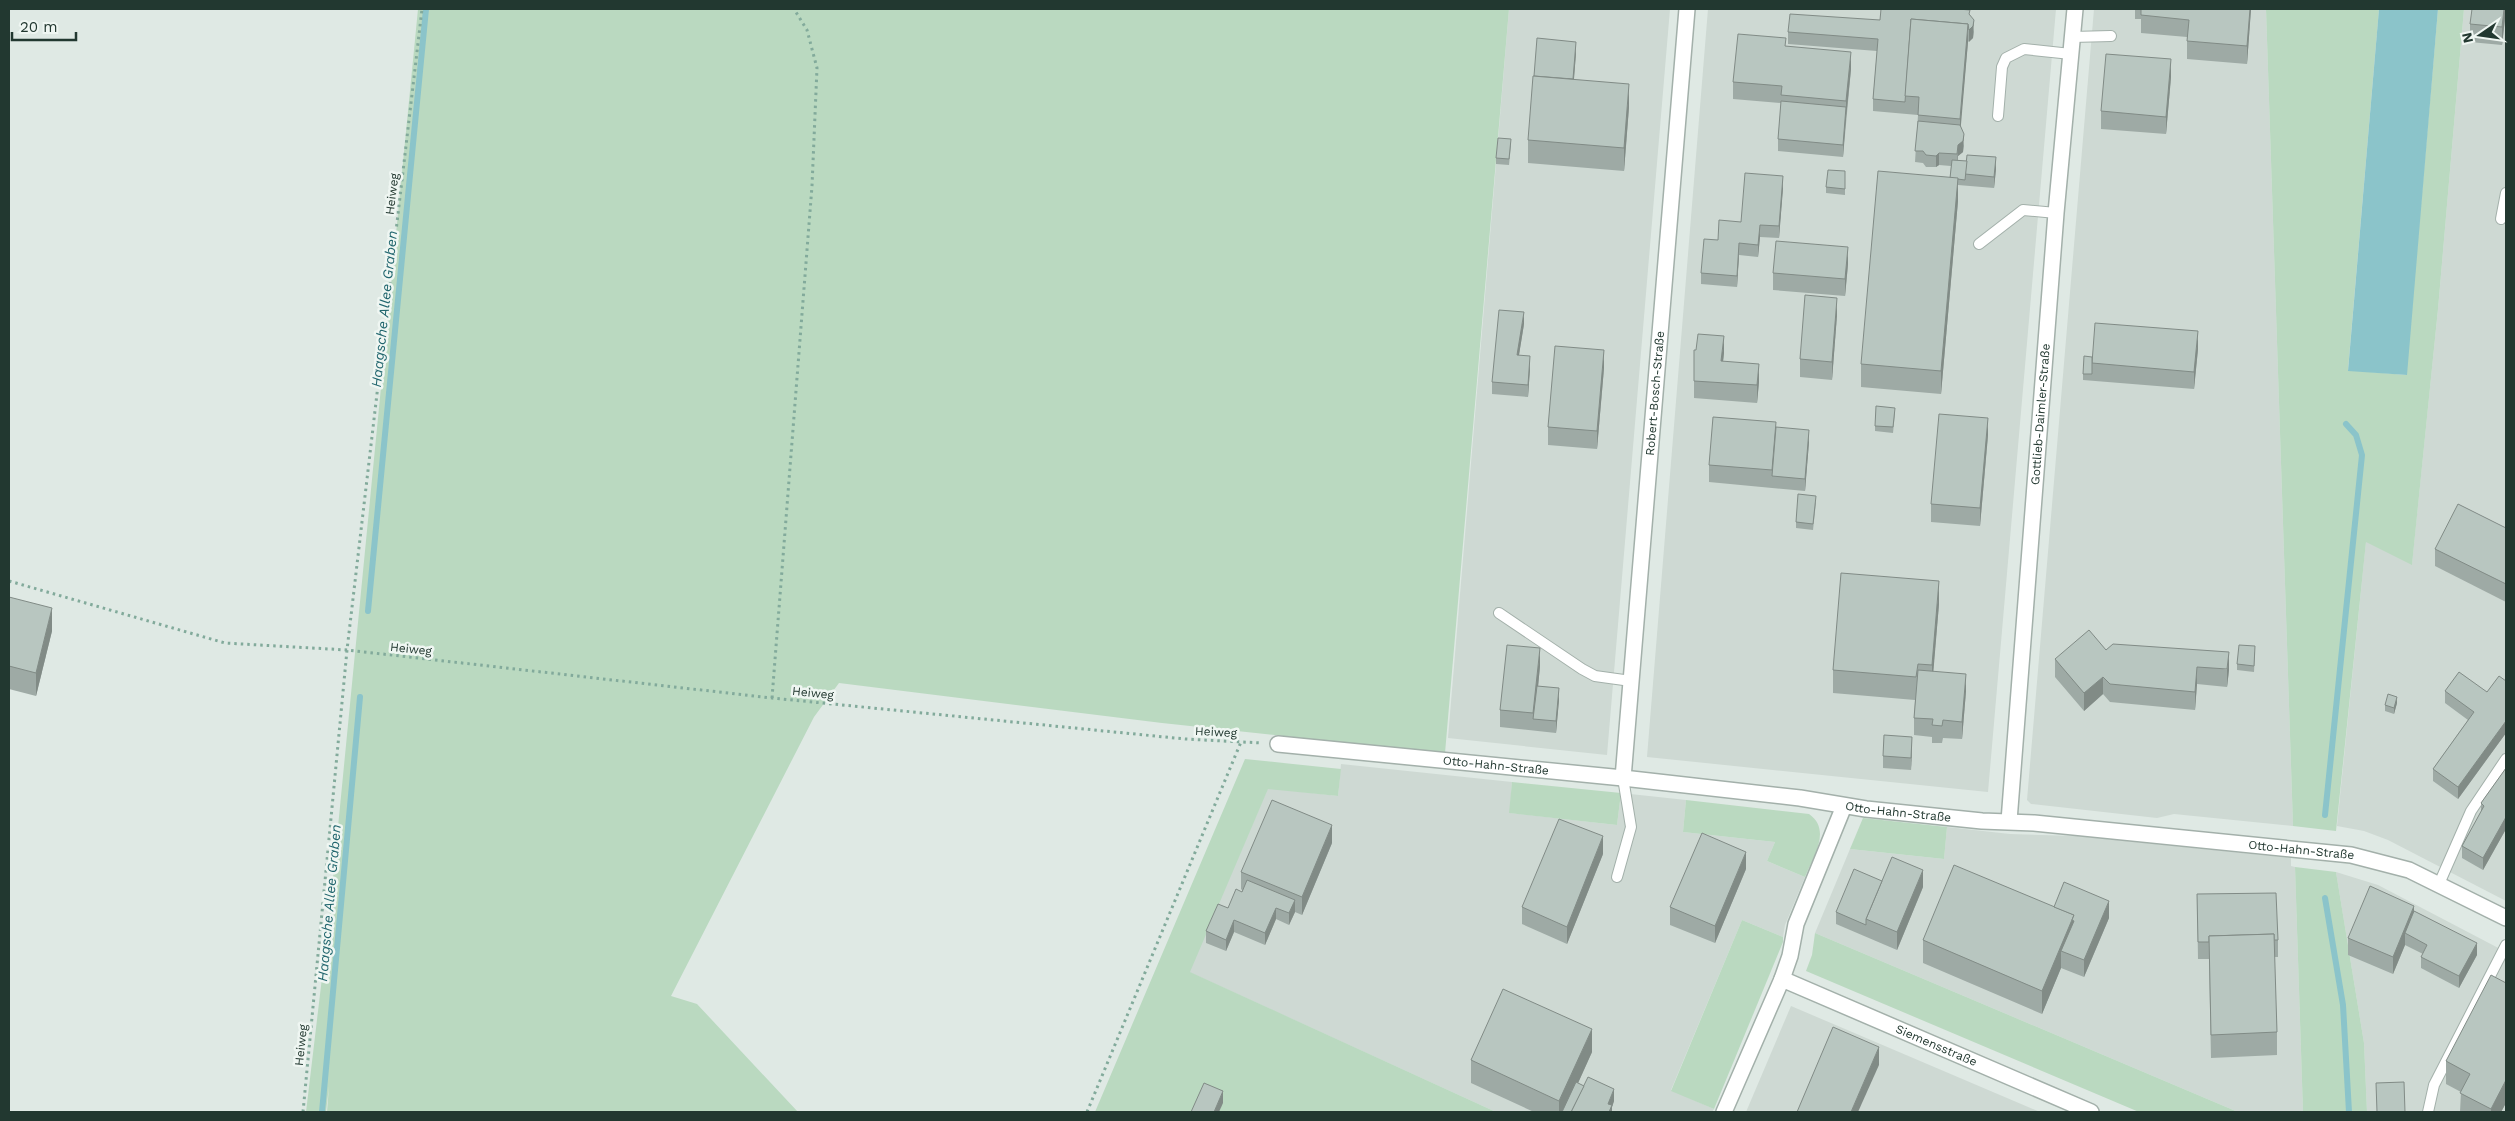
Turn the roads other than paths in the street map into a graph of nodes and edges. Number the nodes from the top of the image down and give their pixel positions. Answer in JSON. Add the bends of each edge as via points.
{"nodes":[{"id":1,"x":1687,"y":9,"type":"edge"},
{"id":2,"x":2075,"y":9,"type":"edge"},
{"id":3,"x":2111,"y":36,"type":"dead end"},
{"id":4,"x":2072,"y":37,"type":"junction"},
{"id":5,"x":2071,"y":54,"type":"junction"},
{"id":6,"x":1998,"y":116,"type":"dead end"},
{"id":7,"x":2506,"y":193,"type":"edge"},
{"id":8,"x":2056,"y":213,"type":"junction"},
{"id":9,"x":2501,"y":219,"type":"dead end"},
{"id":10,"x":1979,"y":244,"type":"dead end"},
{"id":11,"x":1499,"y":613,"type":"dead end"},
{"id":12,"x":1631,"y":681,"type":"junction"},
{"id":13,"x":1278,"y":744,"type":"road end"},
{"id":14,"x":2506,"y":759,"type":"edge"},
{"id":15,"x":1623,"y":778,"type":"junction"},
{"id":16,"x":1844,"y":806,"type":"junction"},
{"id":17,"x":2009,"y":821,"type":"junction"},
{"id":18,"x":1617,"y":877,"type":"dead end"},
{"id":19,"x":2439,"y":884,"type":"junction"},
{"id":20,"x":2506,"y":918,"type":"edge"},
{"id":21,"x":2506,"y":945,"type":"edge"},
{"id":22,"x":1782,"y":979,"type":"junction"},
{"id":23,"x":1724,"y":1112,"type":"edge"},
{"id":24,"x":2091,"y":1112,"type":"edge"},
{"id":25,"x":2428,"y":1112,"type":"edge"}],
"edges":[{"from":1,"to":12,"type":"street","name":"Robert-Bosch-Straße"},
{"from":2,"to":4,"type":"street","name":"Gottlieb-Daimler-Straße"},
{"from":3,"to":4,"type":"lane"},
{"from":4,"to":5,"type":"street","name":"Gottlieb-Daimler-Straße"},
{"from":5,"to":6,"type":"lane","via":[[2024,49],[2006,58],[2002,66]]},
{"from":5,"to":8,"type":"street","name":"Gottlieb-Daimler-Straße"},
{"from":7,"to":9,"type":"lane"},
{"from":8,"to":10,"type":"lane","via":[[2023,210]]},
{"from":8,"to":17,"type":"street","name":"Gottlieb-Daimler-Straße"},
{"from":11,"to":12,"type":"lane","via":[[1595,676]]},
{"from":12,"to":15,"type":"street","name":"Robert-Bosch-Straße"},
{"from":13,"to":15,"type":"street","name":"Otto-Hahn-Straße"},
{"from":14,"to":19,"type":"lane","via":[[2471,811]]},
{"from":15,"to":16,"type":"street","name":"Otto-Hahn-Straße"},
{"from":15,"to":18,"type":"lane","via":[[1631,827]]},
{"from":16,"to":17,"type":"street","name":"Otto-Hahn-Straße"},
{"from":16,"to":22,"type":"street","via":[[1796,924]]},
{"from":17,"to":19,"type":"street","name":"Otto-Hahn-Straße","via":[[2351,855],[2409,870]]},
{"from":19,"to":20,"type":"street","name":"Otto-Hahn-Straße"},
{"from":21,"to":25,"type":"lane","via":[[2434,1085]]},
{"from":22,"to":23,"type":"street"},
{"from":22,"to":24,"type":"street","name":"Siemensstraße"}]}
